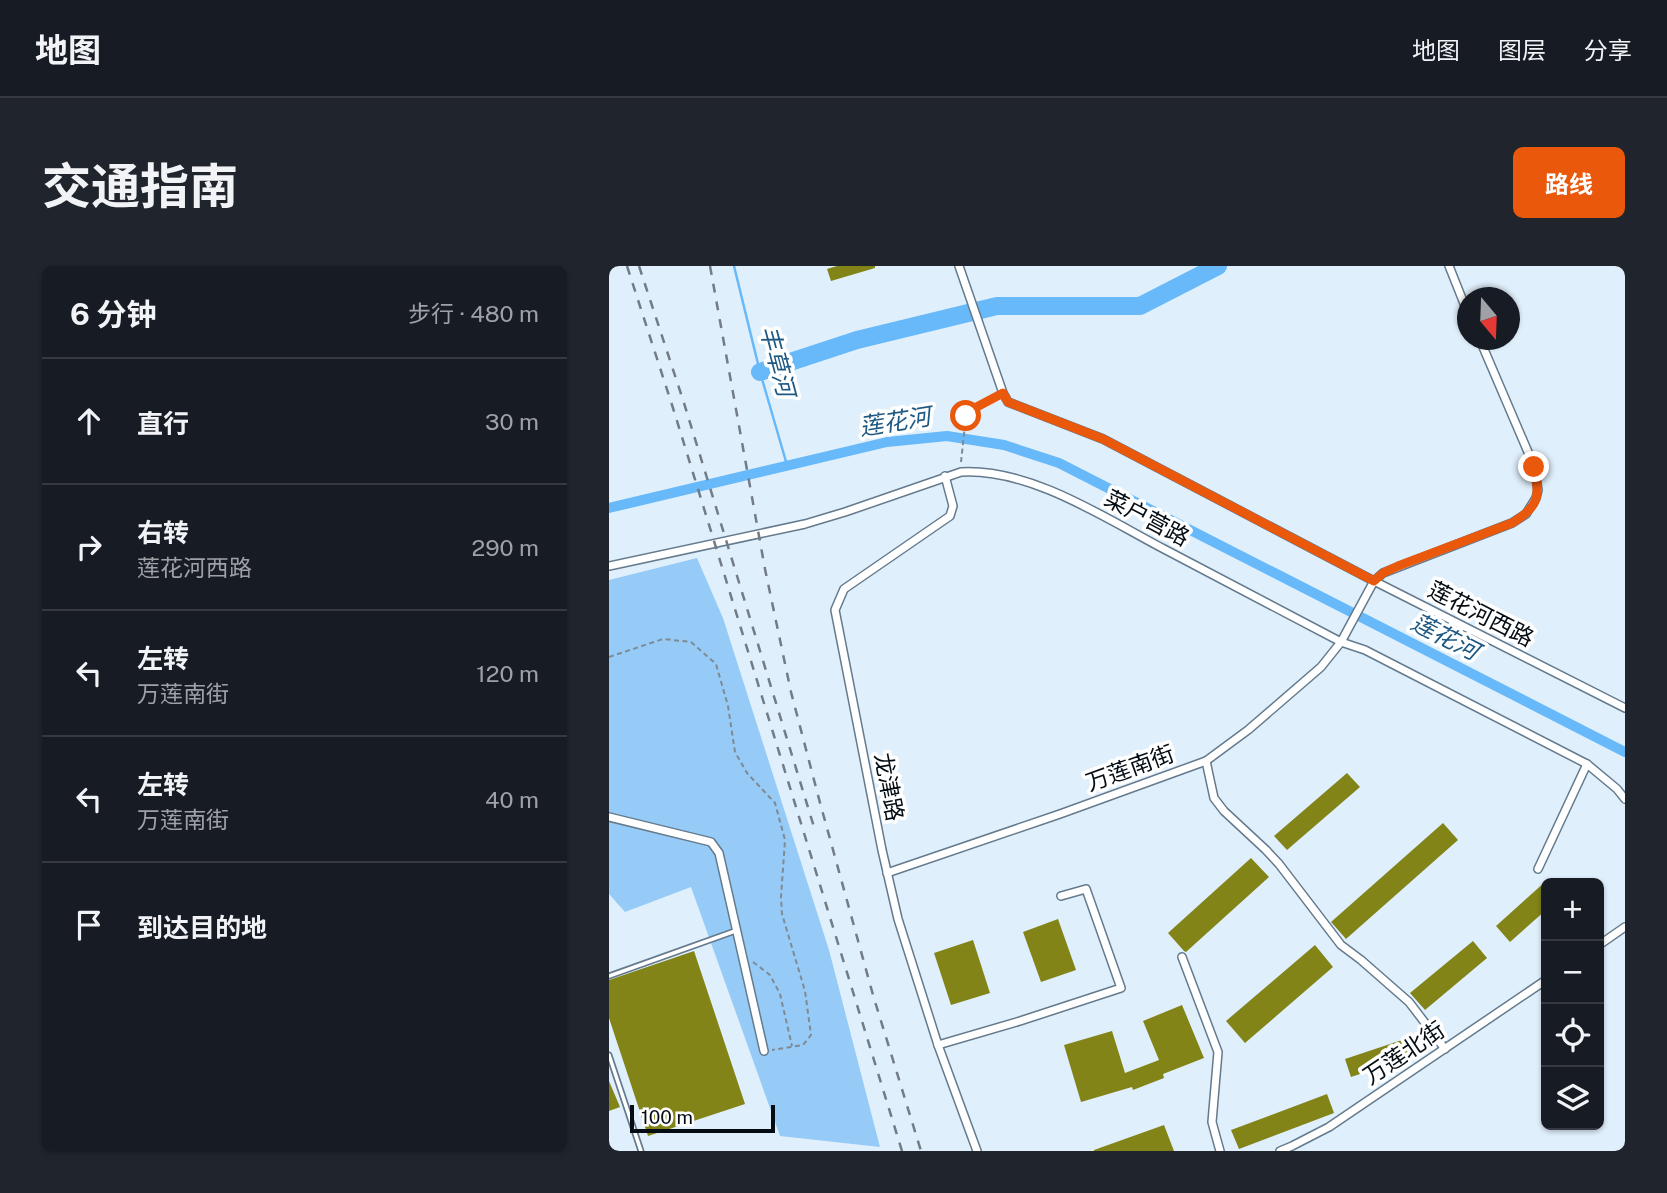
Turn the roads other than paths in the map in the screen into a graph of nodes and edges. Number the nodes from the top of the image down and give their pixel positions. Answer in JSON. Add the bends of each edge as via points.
{"nodes":[{"id":1,"x":959,"y":266,"type":"edge"},
{"id":2,"x":1449,"y":266,"type":"edge"},
{"id":3,"x":1458,"y":287,"type":"edge"},
{"id":4,"x":1484,"y":350,"type":"edge"},
{"id":5,"x":945,"y":476,"type":"junction"},
{"id":6,"x":609,"y":566,"type":"edge"},
{"id":7,"x":1374,"y":581,"type":"junction"},
{"id":8,"x":1341,"y":642,"type":"junction"},
{"id":9,"x":1625,"y":708,"type":"edge"},
{"id":10,"x":1206,"y":761,"type":"junction"},
{"id":11,"x":1587,"y":764,"type":"junction"},
{"id":12,"x":1625,"y":799,"type":"edge"},
{"id":13,"x":609,"y":817,"type":"edge"},
{"id":14,"x":1538,"y":869,"type":"dead end"},
{"id":15,"x":887,"y":873,"type":"junction"},
{"id":16,"x":1061,"y":896,"type":"dead end"},
{"id":17,"x":1625,"y":927,"type":"edge"},
{"id":18,"x":737,"y":930,"type":"junction"},
{"id":19,"x":1604,"y":942,"type":"edge"},
{"id":20,"x":1182,"y":957,"type":"dead end"},
{"id":21,"x":609,"y":976,"type":"edge"},
{"id":22,"x":1541,"y":983,"type":"edge"},
{"id":23,"x":938,"y":1045,"type":"junction"},
{"id":24,"x":1445,"y":1049,"type":"junction"},
{"id":25,"x":764,"y":1051,"type":"road end"},
{"id":26,"x":609,"y":1055,"type":"edge"},
{"id":27,"x":641,"y":1151,"type":"edge"},
{"id":28,"x":977,"y":1151,"type":"edge"},
{"id":29,"x":1220,"y":1151,"type":"edge"},
{"id":30,"x":1280,"y":1151,"type":"edge"}],
"edges":[{"from":1,"to":7,"type":"street","name":"莲花河西路","via":[[1008,402],[1103,439]]},
{"from":2,"to":3,"type":"street"},
{"from":4,"to":7,"type":"street","via":[[1534,467],[1536,498],[1526,514],[1512,523],[1398,566]]},
{"from":5,"to":6,"type":"street","name":"菜户营路","via":[[805,524]]},
{"from":5,"to":8,"type":"street","name":"菜户营路","via":[[974,471],[1000,474],[1053,491]]},
{"from":5,"to":15,"type":"street","name":"龙津路","via":[[953,506],[950,516],[843,589],[835,610]]},
{"from":7,"to":8,"type":"street","name":"万莲南街"},
{"from":7,"to":9,"type":"street","name":"莲花河西路"},
{"from":8,"to":10,"type":"street","name":"万莲南街","via":[[1321,667]]},
{"from":8,"to":11,"type":"street","name":"菜户营路"},
{"from":10,"to":15,"type":"street","name":"万莲南街"},
{"from":10,"to":24,"type":"street","via":[[1214,798],[1224,811],[1273,857],[1341,945],[1409,1002]]},
{"from":11,"to":12,"type":"street","name":"菜户营路"},
{"from":11,"to":14,"type":"street"},
{"from":13,"to":18,"type":"street","via":[[711,842],[719,853]]},
{"from":15,"to":23,"type":"street","name":"龙津路"},
{"from":16,"to":23,"type":"street","via":[[1086,889],[1121,988]]},
{"from":17,"to":19,"type":"street"},
{"from":18,"to":21,"type":"lane"},
{"from":18,"to":25,"type":"street"},
{"from":20,"to":29,"type":"street","via":[[1218,1052],[1212,1122]]},
{"from":22,"to":24,"type":"street","name":"万莲北街"},
{"from":23,"to":28,"type":"street","name":"龙津路"},
{"from":24,"to":30,"type":"street","name":"万莲北街","via":[[1329,1127]]},
{"from":26,"to":27,"type":"lane"}]}
